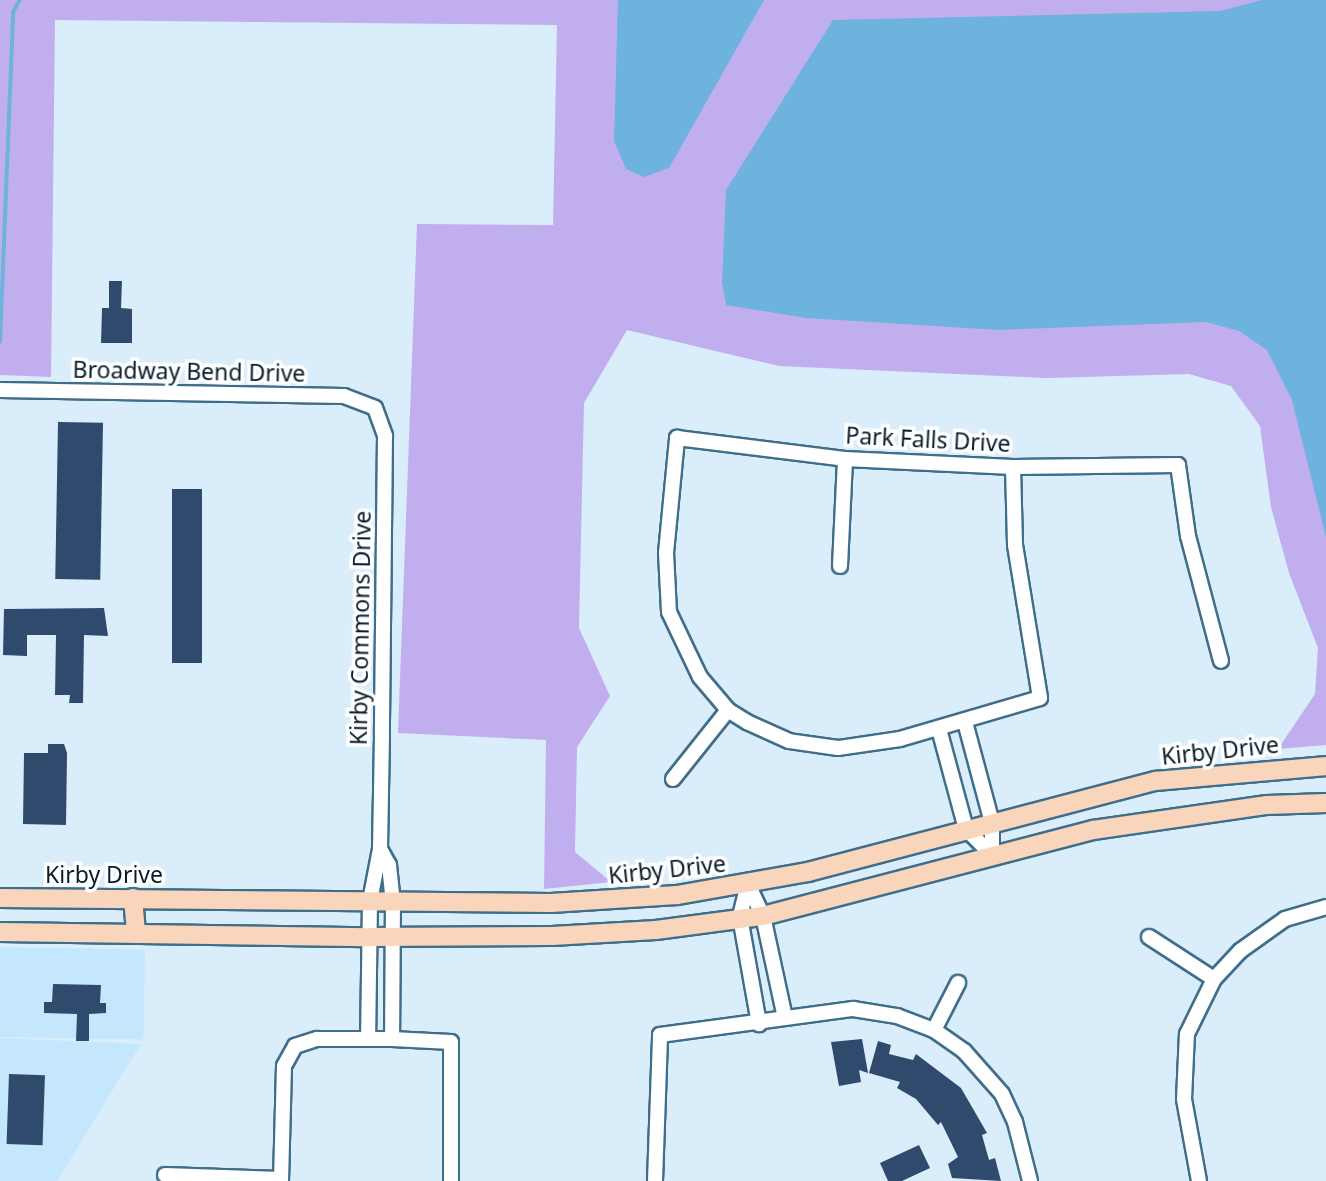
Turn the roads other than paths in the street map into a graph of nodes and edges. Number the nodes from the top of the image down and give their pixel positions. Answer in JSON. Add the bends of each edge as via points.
{"nodes":[{"id":1,"x":0,"y":390,"type":"edge"},
{"id":2,"x":375,"y":408,"type":"joint"},
{"id":3,"x":845,"y":459,"type":"junction"},
{"id":4,"x":1013,"y":467,"type":"junction"},
{"id":5,"x":840,"y":566,"type":"dead end"},
{"id":6,"x":1221,"y":660,"type":"dead end"},
{"id":7,"x":728,"y":709,"type":"junction"},
{"id":8,"x":965,"y":722,"type":"junction"},
{"id":9,"x":939,"y":729,"type":"junction"},
{"id":10,"x":1326,"y":766,"type":"edge"},
{"id":11,"x":673,"y":779,"type":"dead end"},
{"id":12,"x":1326,"y":803,"type":"edge"},
{"id":13,"x":992,"y":823,"type":"junction"},
{"id":14,"x":966,"y":830,"type":"junction"},
{"id":15,"x":380,"y":849,"type":"junction"},
{"id":16,"x":992,"y":855,"type":"junction"},
{"id":17,"x":748,"y":884,"type":"junction"},
{"id":18,"x":0,"y":898,"type":"edge"},
{"id":19,"x":133,"y":898,"type":"junction"},
{"id":20,"x":370,"y":901,"type":"junction"},
{"id":21,"x":393,"y":901,"type":"junction"},
{"id":22,"x":1326,"y":907,"type":"edge"},
{"id":23,"x":763,"y":916,"type":"junction"},
{"id":24,"x":740,"y":917,"type":"junction"},
{"id":25,"x":0,"y":932,"type":"edge"},
{"id":26,"x":136,"y":934,"type":"junction"},
{"id":27,"x":393,"y":936,"type":"junction"},
{"id":28,"x":368,"y":937,"type":"junction"},
{"id":29,"x":1149,"y":937,"type":"dead end"},
{"id":30,"x":1214,"y":979,"type":"junction"},
{"id":31,"x":958,"y":983,"type":"dead end"},
{"id":32,"x":785,"y":1018,"type":"junction"},
{"id":33,"x":759,"y":1024,"type":"junction"},
{"id":34,"x":934,"y":1030,"type":"junction"},
{"id":35,"x":368,"y":1039,"type":"junction"},
{"id":36,"x":392,"y":1039,"type":"junction"},
{"id":37,"x":165,"y":1175,"type":"dead end"},
{"id":38,"x":281,"y":1180,"type":"edge"},
{"id":39,"x":451,"y":1181,"type":"edge"},
{"id":40,"x":655,"y":1181,"type":"edge"},
{"id":41,"x":1030,"y":1181,"type":"edge"},
{"id":42,"x":1199,"y":1181,"type":"edge"}],
"edges":[{"from":1,"to":2,"type":"street","name":"Broadway Bend Drive","via":[[344,396]]},
{"from":2,"to":15,"type":"street","name":"Kirby Commons Drive","via":[[385,436]]},
{"from":3,"to":4,"type":"street","name":"Park Falls Drive"},
{"from":3,"to":5,"type":"street"},
{"from":3,"to":7,"type":"street","name":"Park Falls Drive","via":[[677,438],[666,553],[669,612],[700,677]]},
{"from":4,"to":6,"type":"street","name":"Park Falls Drive","via":[[1178,465],[1188,536]]},
{"from":4,"to":8,"type":"street","via":[[1015,545],[1041,698]]},
{"from":7,"to":9,"type":"street","via":[[789,741],[838,748],[866,747]]},
{"from":7,"to":11,"type":"street"},
{"from":8,"to":9,"type":"street"},
{"from":8,"to":13,"type":"street"},
{"from":9,"to":14,"type":"street"},
{"from":10,"to":13,"type":"main road","name":"Kirby Drive","via":[[1157,780]]},
{"from":12,"to":16,"type":"main road","via":[[1267,805],[1093,830]]},
{"from":13,"to":14,"type":"main road","name":"Kirby Drive"},
{"from":13,"to":16,"type":"street"},
{"from":14,"to":16,"type":"street"},
{"from":14,"to":17,"type":"main road","name":"Kirby Drive"},
{"from":15,"to":20,"type":"street","name":"Kirby Commons Drive"},
{"from":15,"to":21,"type":"street","name":"Kirby Commons Drive","via":[[389,865]]},
{"from":16,"to":23,"type":"main road"},
{"from":17,"to":21,"type":"main road","name":"Kirby Drive","via":[[581,902]]},
{"from":17,"to":23,"type":"street"},
{"from":17,"to":24,"type":"street"},
{"from":18,"to":19,"type":"main road","name":"Kirby Drive"},
{"from":19,"to":20,"type":"main road","name":"Kirby Drive"},
{"from":19,"to":26,"type":"main road"},
{"from":20,"to":21,"type":"main road","name":"Kirby Drive"},
{"from":20,"to":28,"type":"street","name":"Kirby Commons Drive"},
{"from":21,"to":27,"type":"street","name":"Kirby Commons Drive"},
{"from":22,"to":30,"type":"street","via":[[1284,919],[1262,933]]},
{"from":23,"to":24,"type":"main road"},
{"from":23,"to":32,"type":"street"},
{"from":24,"to":27,"type":"main road","via":[[656,930],[552,936]]},
{"from":24,"to":33,"type":"street"},
{"from":25,"to":26,"type":"main road"},
{"from":26,"to":28,"type":"main road"},
{"from":27,"to":28,"type":"main road"},
{"from":27,"to":36,"type":"street","name":"Kirby Commons Drive"},
{"from":28,"to":35,"type":"street","name":"Kirby Commons Drive"},
{"from":29,"to":30,"type":"street"},
{"from":30,"to":42,"type":"street","via":[[1187,1034],[1184,1057],[1184,1099]]},
{"from":31,"to":34,"type":"street"},
{"from":32,"to":33,"type":"street"},
{"from":32,"to":34,"type":"street","via":[[866,1010]]},
{"from":33,"to":40,"type":"street","via":[[660,1035]]},
{"from":34,"to":41,"type":"street","via":[[964,1051],[1002,1094],[1015,1122]]},
{"from":35,"to":36,"type":"street"},
{"from":35,"to":38,"type":"street","via":[[317,1039],[295,1046],[284,1066]]},
{"from":36,"to":39,"type":"street","via":[[451,1042]]},
{"from":37,"to":38,"type":"street"}]}
